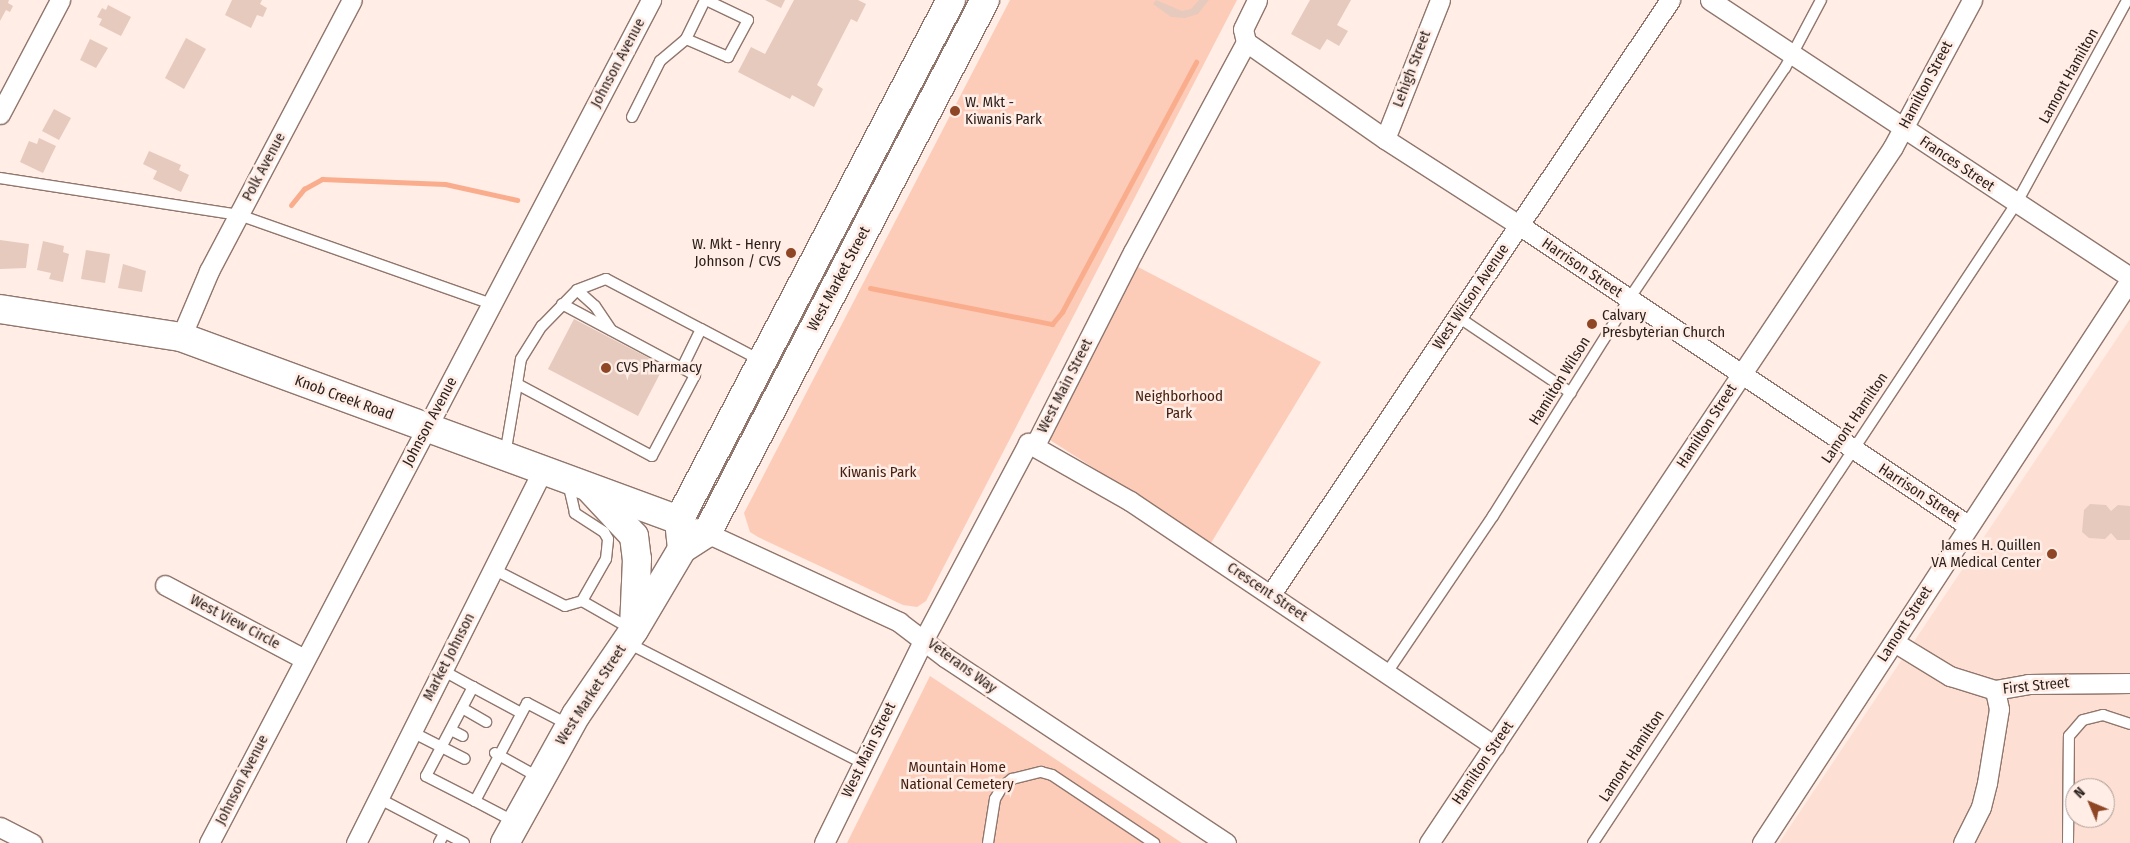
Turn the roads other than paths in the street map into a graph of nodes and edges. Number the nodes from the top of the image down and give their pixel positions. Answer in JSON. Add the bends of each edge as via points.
{"nodes":[{"id":1,"x":60,"y":0,"type":"edge"},
{"id":2,"x":352,"y":0,"type":"edge"},
{"id":3,"x":651,"y":0,"type":"edge"},
{"id":4,"x":705,"y":0,"type":"edge"},
{"id":5,"x":951,"y":0,"type":"edge"},
{"id":6,"x":985,"y":0,"type":"edge"},
{"id":7,"x":1256,"y":0,"type":"edge"},
{"id":8,"x":1440,"y":0,"type":"edge"},
{"id":9,"x":1670,"y":0,"type":"edge"},
{"id":10,"x":1710,"y":0,"type":"edge"},
{"id":11,"x":1821,"y":0,"type":"edge"},
{"id":12,"x":1972,"y":0,"type":"edge"},
{"id":13,"x":2127,"y":0,"type":"edge"},
{"id":14,"x":686,"y":39,"type":"junction"},
{"id":15,"x":1246,"y":42,"type":"junction"},
{"id":16,"x":1792,"y":55,"type":"junction"},
{"id":17,"x":0,"y":114,"type":"edge"},
{"id":18,"x":632,"y":117,"type":"dead end"},
{"id":19,"x":1903,"y":129,"type":"junction"},
{"id":20,"x":1385,"y":140,"type":"junction"},
{"id":21,"x":0,"y":178,"type":"edge"},
{"id":22,"x":2016,"y":204,"type":"junction"},
{"id":23,"x":239,"y":215,"type":"junction"},
{"id":24,"x":1519,"y":225,"type":"junction"},
{"id":25,"x":2130,"y":279,"type":"edge"},
{"id":26,"x":577,"y":290,"type":"junction"},
{"id":27,"x":1629,"y":299,"type":"junction"},
{"id":28,"x":492,"y":304,"type":"junction"},
{"id":29,"x":562,"y":304,"type":"junction"},
{"id":30,"x":0,"y":308,"type":"edge"},
{"id":31,"x":1458,"y":317,"type":"junction"},
{"id":32,"x":702,"y":329,"type":"junction"},
{"id":33,"x":612,"y":331,"type":"junction"},
{"id":34,"x":181,"y":337,"type":"junction"},
{"id":35,"x":762,"y":361,"type":"junction"},
{"id":36,"x":682,"y":368,"type":"junction"},
{"id":37,"x":1740,"y":376,"type":"junction"},
{"id":38,"x":517,"y":384,"type":"junction"},
{"id":39,"x":1571,"y":392,"type":"junction"},
{"id":40,"x":427,"y":429,"type":"junction"},
{"id":41,"x":1035,"y":445,"type":"junction"},
{"id":42,"x":1852,"y":450,"type":"junction"},
{"id":43,"x":505,"y":456,"type":"junction"},
{"id":44,"x":542,"y":472,"type":"junction"},
{"id":45,"x":579,"y":485,"type":"junction"},
{"id":46,"x":680,"y":520,"type":"junction"},
{"id":47,"x":1969,"y":526,"type":"junction"},
{"id":48,"x":707,"y":533,"type":"junction"},
{"id":49,"x":682,"y":549,"type":"junction"},
{"id":50,"x":493,"y":569,"type":"junction"},
{"id":51,"x":165,"y":585,"type":"dead end"},
{"id":52,"x":1271,"y":594,"type":"junction"},
{"id":53,"x":582,"y":601,"type":"junction"},
{"id":54,"x":630,"y":636,"type":"junction"},
{"id":55,"x":924,"y":638,"type":"junction"},
{"id":56,"x":1894,"y":642,"type":"junction"},
{"id":57,"x":304,"y":659,"type":"junction"},
{"id":58,"x":442,"y":670,"type":"junction"},
{"id":59,"x":1386,"y":674,"type":"junction"},
{"id":60,"x":2130,"y":683,"type":"edge"},
{"id":61,"x":473,"y":687,"type":"junction"},
{"id":62,"x":1995,"y":690,"type":"junction"},
{"id":63,"x":462,"y":708,"type":"junction"},
{"id":64,"x":522,"y":713,"type":"junction"},
{"id":65,"x":486,"y":722,"type":"dead end"},
{"id":66,"x":2130,"y":724,"type":"edge"},
{"id":67,"x":570,"y":726,"type":"junction"},
{"id":68,"x":451,"y":730,"type":"junction"},
{"id":69,"x":412,"y":732,"type":"junction"},
{"id":70,"x":463,"y":736,"type":"dead end"},
{"id":71,"x":442,"y":746,"type":"junction"},
{"id":72,"x":1494,"y":746,"type":"junction"},
{"id":73,"x":496,"y":754,"type":"junction"},
{"id":74,"x":465,"y":759,"type":"dead end"},
{"id":75,"x":863,"y":763,"type":"junction"},
{"id":76,"x":540,"y":778,"type":"junction"},
{"id":77,"x":378,"y":798,"type":"junction"},
{"id":78,"x":475,"y":801,"type":"junction"},
{"id":79,"x":0,"y":827,"type":"edge"},
{"id":80,"x":510,"y":833,"type":"edge"},
{"id":81,"x":442,"y":838,"type":"edge"},
{"id":82,"x":32,"y":843,"type":"edge"},
{"id":83,"x":209,"y":843,"type":"edge"},
{"id":84,"x":356,"y":843,"type":"edge"},
{"id":85,"x":464,"y":843,"type":"edge"},
{"id":86,"x":824,"y":843,"type":"edge"},
{"id":87,"x":988,"y":843,"type":"edge"},
{"id":88,"x":1154,"y":843,"type":"edge"},
{"id":89,"x":1226,"y":843,"type":"edge"},
{"id":90,"x":1429,"y":843,"type":"edge"},
{"id":91,"x":1593,"y":843,"type":"edge"},
{"id":92,"x":1762,"y":843,"type":"edge"},
{"id":93,"x":1962,"y":843,"type":"edge"},
{"id":94,"x":2068,"y":843,"type":"edge"}],
"edges":[{"from":1,"to":17,"type":"street"},
{"from":2,"to":23,"type":"street","name":"Polk Avenue"},
{"from":3,"to":28,"type":"street","name":"Johnson Avenue"},
{"from":4,"to":14,"type":"lane"},
{"from":4,"to":14,"type":"lane","via":[[748,20],[728,57]]},
{"from":5,"to":35,"type":"main road","name":"West Market Street"},
{"from":6,"to":48,"type":"main road","name":"West Market Street"},
{"from":7,"to":15,"type":"street","via":[[1243,28]]},
{"from":8,"to":20,"type":"street","name":"Lehigh Street"},
{"from":9,"to":24,"type":"street","name":"West Wilson Avenue"},
{"from":10,"to":16,"type":"street","name":"Frances Street"},
{"from":11,"to":16,"type":"lane","name":"Hamilton Wilson"},
{"from":12,"to":19,"type":"street","name":"Hamilton Street"},
{"from":13,"to":22,"type":"lane","name":"Lamont Hamilton"},
{"from":14,"to":18,"type":"lane","via":[[660,61]]},
{"from":15,"to":20,"type":"street","name":"Harrison Street"},
{"from":15,"to":41,"type":"street","name":"West Main Street","via":[[1234,59]]},
{"from":16,"to":19,"type":"street","name":"Frances Street"},
{"from":16,"to":27,"type":"lane","name":"Hamilton Wilson"},
{"from":19,"to":22,"type":"street","name":"Frances Street"},
{"from":19,"to":37,"type":"street","name":"Hamilton Street"},
{"from":20,"to":24,"type":"street","name":"Harrison Street"},
{"from":21,"to":23,"type":"lane"},
{"from":22,"to":25,"type":"street","name":"Frances Street"},
{"from":22,"to":42,"type":"lane","name":"Lamont Hamilton"},
{"from":23,"to":28,"type":"lane"},
{"from":23,"to":34,"type":"street","name":"Polk Avenue"},
{"from":24,"to":27,"type":"street","name":"Harrison Street"},
{"from":24,"to":31,"type":"street","name":"West Wilson Avenue"},
{"from":25,"to":47,"type":"street","name":"Lamont Street"},
{"from":26,"to":29,"type":"lane"},
{"from":26,"to":32,"type":"lane","via":[[606,279]]},
{"from":26,"to":33,"type":"lane","via":[[595,306]]},
{"from":27,"to":37,"type":"street","name":"Harrison Street"},
{"from":27,"to":39,"type":"lane","name":"Hamilton Wilson"},
{"from":28,"to":40,"type":"street","name":"Johnson Avenue"},
{"from":29,"to":33,"type":"lane"},
{"from":29,"to":38,"type":"lane","via":[[542,326],[521,359]]},
{"from":30,"to":34,"type":"main road","name":"Knob Creek Road"},
{"from":31,"to":39,"type":"lane"},
{"from":31,"to":52,"type":"street","name":"West Wilson Avenue"},
{"from":32,"to":35,"type":"lane"},
{"from":32,"to":36,"type":"lane"},
{"from":33,"to":36,"type":"lane"},
{"from":34,"to":40,"type":"main road","name":"Knob Creek Road"},
{"from":35,"to":46,"type":"main road","name":"West Market Street"},
{"from":36,"to":38,"type":"lane","via":[[695,375],[652,456]]},
{"from":37,"to":42,"type":"street","name":"Harrison Street"},
{"from":37,"to":72,"type":"street","name":"Hamilton Street"},
{"from":38,"to":43,"type":"lane"},
{"from":39,"to":59,"type":"lane","name":"Hamilton Wilson","via":[[1494,516]]},
{"from":40,"to":43,"type":"main road","name":"Knob Creek Road"},
{"from":40,"to":57,"type":"street","name":"Johnson Avenue"},
{"from":41,"to":52,"type":"street","name":"Crescent Street","via":[[1130,501]]},
{"from":41,"to":55,"type":"street","name":"West Main Street","via":[[1028,443],[1021,451]]},
{"from":42,"to":47,"type":"street","name":"Harrison Street"},
{"from":42,"to":91,"type":"lane","name":"Lamont Hamilton"},
{"from":43,"to":44,"type":"main road","name":"Knob Creek Road"},
{"from":44,"to":45,"type":"main road","name":"Knob Creek Road"},
{"from":44,"to":50,"type":"street","name":"Market Johnson"},
{"from":45,"to":46,"type":"main road","name":"Knob Creek Road"},
{"from":45,"to":53,"type":"lane","via":[[575,513],[604,532],[608,539],[606,559]]},
{"from":45,"to":54,"type":"main road","via":[[634,536],[637,559]]},
{"from":46,"to":48,"type":"street","name":"Veterans Way"},
{"from":46,"to":49,"type":"main road"},
{"from":47,"to":56,"type":"street","name":"Lamont Street"},
{"from":48,"to":49,"type":"main road","name":"West Market Street"},
{"from":48,"to":55,"type":"street","name":"Veterans Way","via":[[867,606]]},
{"from":49,"to":54,"type":"main road","name":"West Market Street"},
{"from":50,"to":53,"type":"lane","via":[[565,606]]},
{"from":50,"to":58,"type":"street","name":"Market Johnson"},
{"from":51,"to":57,"type":"street","name":"West View Circle"},
{"from":52,"to":59,"type":"street","name":"Crescent Street"},
{"from":53,"to":54,"type":"lane"},
{"from":54,"to":67,"type":"main road","name":"West Market Street"},
{"from":54,"to":75,"type":"lane"},
{"from":55,"to":75,"type":"street","name":"West Main Street"},
{"from":55,"to":89,"type":"street","name":"Veterans Way","via":[[945,657]]},
{"from":56,"to":62,"type":"street","name":"First Street","via":[[1950,676]]},
{"from":56,"to":92,"type":"street","name":"Lamont Street"},
{"from":57,"to":83,"type":"street","name":"Johnson Avenue"},
{"from":58,"to":61,"type":"lane"},
{"from":58,"to":69,"type":"street","name":"Market Johnson"},
{"from":59,"to":72,"type":"street","name":"Crescent Street"},
{"from":60,"to":62,"type":"street","name":"First Street","via":[[2028,684]]},
{"from":61,"to":63,"type":"lane"},
{"from":61,"to":64,"type":"lane"},
{"from":62,"to":93,"type":"street","via":[[1999,709],[1987,783],[1981,807]]},
{"from":63,"to":65,"type":"lane"},
{"from":63,"to":68,"type":"lane"},
{"from":64,"to":67,"type":"lane","via":[[527,702]]},
{"from":64,"to":73,"type":"lane"},
{"from":66,"to":94,"type":"lane","via":[[2104,715],[2083,720],[2069,736]]},
{"from":67,"to":76,"type":"main road","name":"West Market Street"},
{"from":68,"to":70,"type":"lane"},
{"from":68,"to":71,"type":"lane"},
{"from":69,"to":71,"type":"lane"},
{"from":69,"to":77,"type":"street","name":"Market Johnson"},
{"from":71,"to":74,"type":"lane"},
{"from":71,"to":78,"type":"lane","via":[[426,776]]},
{"from":72,"to":90,"type":"street","name":"Hamilton Street"},
{"from":73,"to":76,"type":"lane"},
{"from":73,"to":78,"type":"lane"},
{"from":75,"to":86,"type":"street","name":"West Main Street"},
{"from":76,"to":80,"type":"main road","name":"West Market Street"},
{"from":77,"to":81,"type":"lane"},
{"from":77,"to":84,"type":"street","name":"Market Johnson"},
{"from":78,"to":80,"type":"lane"},
{"from":79,"to":82,"type":"street"},
{"from":81,"to":85,"type":"lane"},
{"from":87,"to":88,"type":"lane","via":[[995,799],[1002,787],[1012,779],[1040,772],[1052,775]]}]}
